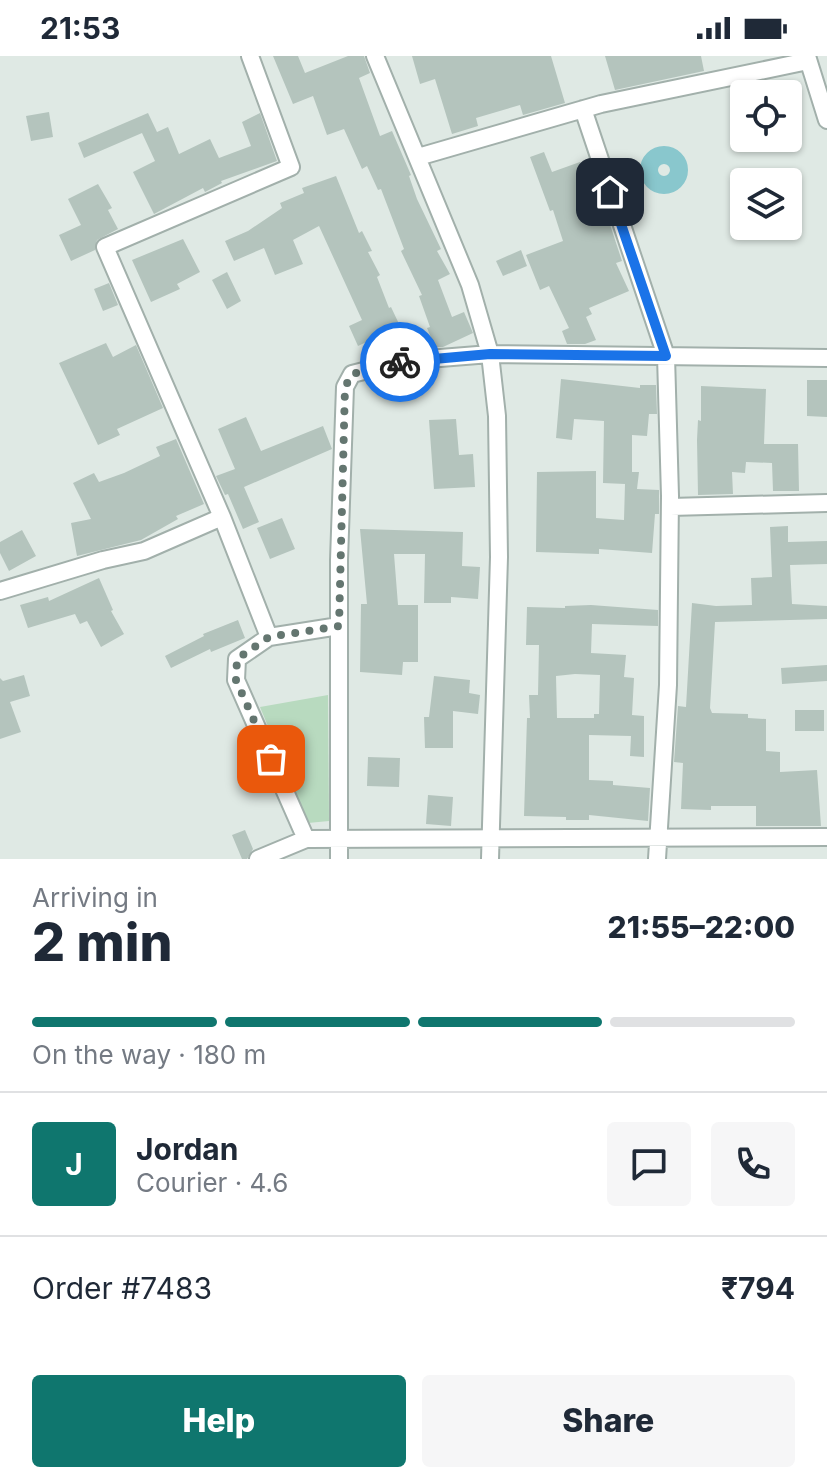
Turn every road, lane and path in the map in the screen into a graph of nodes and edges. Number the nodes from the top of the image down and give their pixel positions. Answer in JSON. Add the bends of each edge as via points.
{"nodes":[{"id":1,"x":250,"y":56,"type":"edge"},
{"id":2,"x":375,"y":56,"type":"edge"},
{"id":3,"x":808,"y":58,"type":"edge"},
{"id":4,"x":583,"y":109,"type":"junction"},
{"id":5,"x":827,"y":120,"type":"edge"},
{"id":6,"x":418,"y":157,"type":"junction"},
{"id":7,"x":490,"y":354,"type":"junction"},
{"id":8,"x":666,"y":356,"type":"junction"},
{"id":9,"x":827,"y":358,"type":"edge"},
{"id":10,"x":827,"y":503,"type":"edge"},
{"id":11,"x":670,"y":507,"type":"junction"},
{"id":12,"x":222,"y":517,"type":"junction"},
{"id":13,"x":0,"y":591,"type":"edge"},
{"id":14,"x":339,"y":626,"type":"junction"},
{"id":15,"x":269,"y":637,"type":"junction"},
{"id":16,"x":339,"y":837,"type":"junction"},
{"id":17,"x":827,"y":837,"type":"edge"},
{"id":18,"x":306,"y":839,"type":"junction"},
{"id":19,"x":491,"y":839,"type":"junction"},
{"id":20,"x":658,"y":840,"type":"junction"},
{"id":21,"x":258,"y":859,"type":"edge"},
{"id":22,"x":339,"y":859,"type":"edge"},
{"id":23,"x":490,"y":859,"type":"edge"},
{"id":24,"x":657,"y":859,"type":"edge"}],
"edges":[{"from":1,"to":12,"type":"street","via":[[291,167],[105,247]]},
{"from":2,"to":6,"type":"street"},
{"from":3,"to":4,"type":"street"},
{"from":3,"to":5,"type":"street"},
{"from":4,"to":6,"type":"street"},
{"from":4,"to":8,"type":"street"},
{"from":6,"to":7,"type":"street","via":[[470,285]]},
{"from":7,"to":8,"type":"street"},
{"from":7,"to":14,"type":"street","via":[[403,361],[352,374],[345,387]]},
{"from":7,"to":19,"type":"street","via":[[497,416],[499,557]]},
{"from":8,"to":9,"type":"street"},
{"from":8,"to":11,"type":"street"},
{"from":10,"to":11,"type":"street"},
{"from":11,"to":20,"type":"street","via":[[668,685]]},
{"from":12,"to":13,"type":"street","via":[[144,551]]},
{"from":12,"to":15,"type":"street"},
{"from":14,"to":15,"type":"street"},
{"from":14,"to":16,"type":"street"},
{"from":15,"to":18,"type":"street","via":[[237,659],[236,680]]},
{"from":16,"to":18,"type":"street"},
{"from":16,"to":19,"type":"street"},
{"from":16,"to":22,"type":"street"},
{"from":17,"to":20,"type":"street"},
{"from":18,"to":21,"type":"street"},
{"from":19,"to":20,"type":"street"},
{"from":19,"to":23,"type":"street"},
{"from":20,"to":24,"type":"street"}]}
